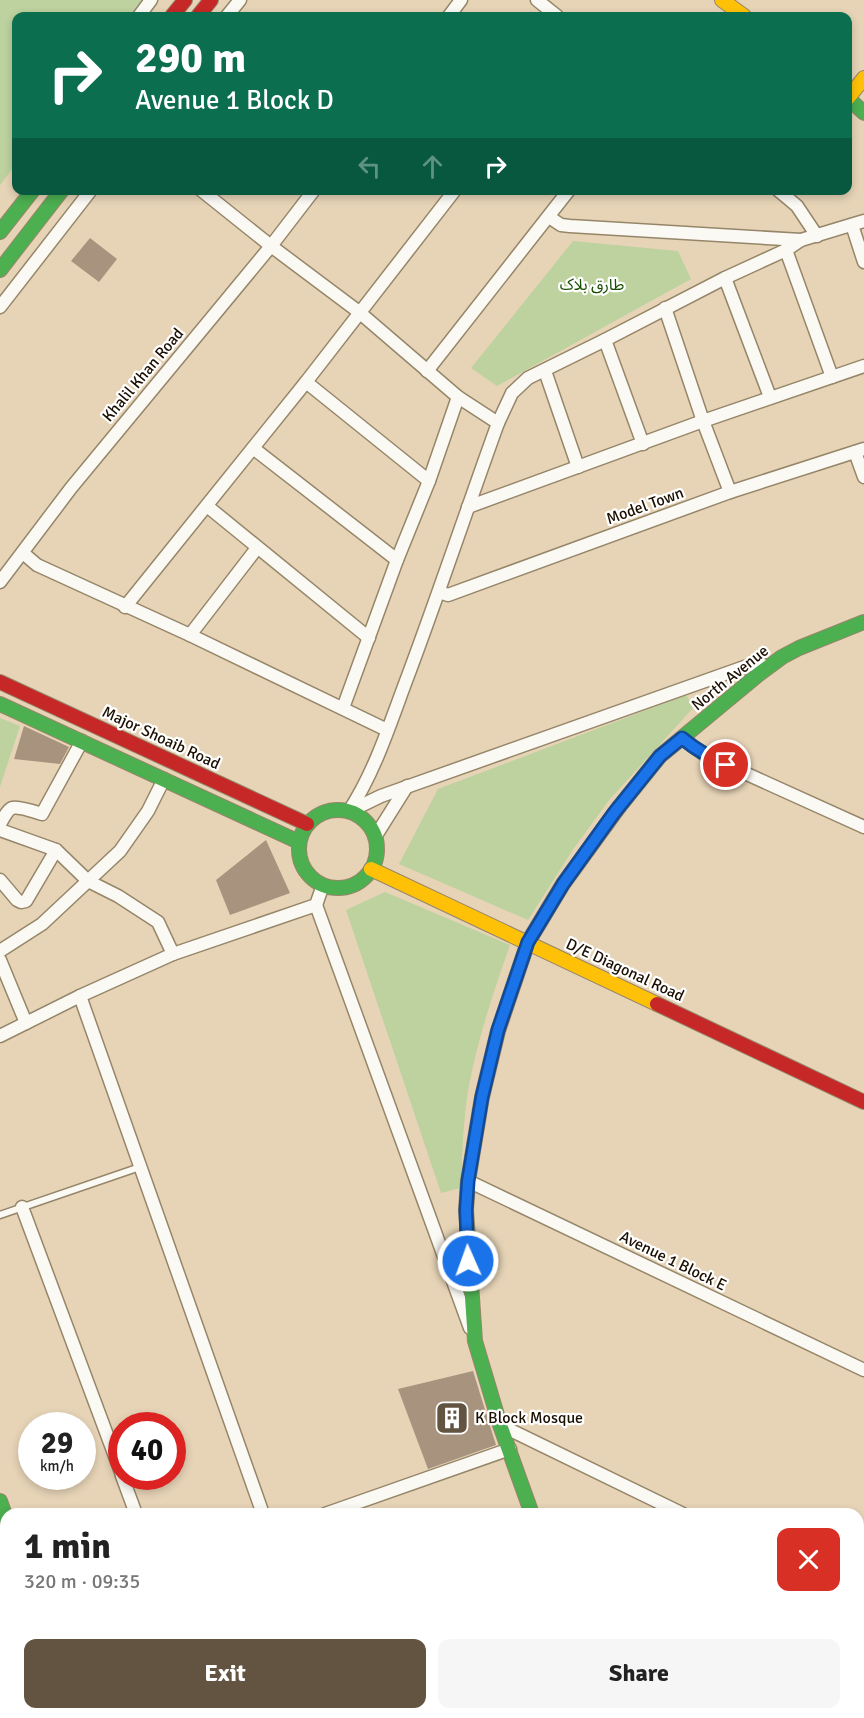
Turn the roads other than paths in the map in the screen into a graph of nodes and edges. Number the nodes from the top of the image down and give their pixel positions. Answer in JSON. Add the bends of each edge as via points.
{"nodes":[{"id":1,"x":185,"y":0,"type":"edge"},
{"id":2,"x":211,"y":0,"type":"edge"},
{"id":3,"x":240,"y":0,"type":"edge"},
{"id":4,"x":537,"y":0,"type":"edge"},
{"id":5,"x":723,"y":0,"type":"edge"},
{"id":6,"x":175,"y":12,"type":"edge"},
{"id":7,"x":201,"y":12,"type":"edge"},
{"id":8,"x":230,"y":12,"type":"edge"},
{"id":9,"x":552,"y":12,"type":"edge"},
{"id":10,"x":739,"y":12,"type":"edge"},
{"id":11,"x":864,"y":78,"type":"edge"},
{"id":12,"x":852,"y":93,"type":"edge"},
{"id":13,"x":852,"y":102,"type":"edge"},
{"id":14,"x":864,"y":113,"type":"edge"},
{"id":15,"x":29,"y":195,"type":"edge"},
{"id":16,"x":58,"y":195,"type":"edge"},
{"id":17,"x":88,"y":195,"type":"edge"},
{"id":18,"x":207,"y":195,"type":"edge"},
{"id":19,"x":310,"y":195,"type":"edge"},
{"id":20,"x":450,"y":195,"type":"edge"},
{"id":21,"x":565,"y":195,"type":"edge"},
{"id":22,"x":784,"y":195,"type":"edge"},
{"id":23,"x":549,"y":217,"type":"junction"},
{"id":24,"x":858,"y":223,"type":"edge"},
{"id":25,"x":0,"y":232,"type":"edge"},
{"id":26,"x":817,"y":236,"type":"junction"},
{"id":27,"x":801,"y":240,"type":"junction"},
{"id":28,"x":271,"y":246,"type":"junction"},
{"id":29,"x":786,"y":250,"type":"junction"},
{"id":30,"x":864,"y":262,"type":"edge"},
{"id":31,"x":0,"y":270,"type":"edge"},
{"id":32,"x":725,"y":278,"type":"junction"},
{"id":33,"x":0,"y":307,"type":"edge"},
{"id":34,"x":665,"y":308,"type":"junction"},
{"id":35,"x":359,"y":312,"type":"junction"},
{"id":36,"x":605,"y":340,"type":"junction"},
{"id":37,"x":864,"y":366,"type":"edge"},
{"id":38,"x":428,"y":371,"type":"junction"},
{"id":39,"x":545,"y":371,"type":"junction"},
{"id":40,"x":832,"y":377,"type":"junction"},
{"id":41,"x":306,"y":382,"type":"junction"},
{"id":42,"x":458,"y":397,"type":"junction"},
{"id":43,"x":770,"y":397,"type":"junction"},
{"id":44,"x":703,"y":421,"type":"junction"},
{"id":45,"x":498,"y":423,"type":"junction"},
{"id":46,"x":643,"y":444,"type":"junction"},
{"id":47,"x":253,"y":448,"type":"junction"},
{"id":48,"x":860,"y":450,"type":"edge"},
{"id":49,"x":578,"y":467,"type":"junction"},
{"id":50,"x":864,"y":477,"type":"edge"},
{"id":51,"x":429,"y":481,"type":"junction"},
{"id":52,"x":730,"y":492,"type":"junction"},
{"id":53,"x":207,"y":506,"type":"junction"},
{"id":54,"x":468,"y":507,"type":"junction"},
{"id":55,"x":257,"y":548,"type":"junction"},
{"id":56,"x":22,"y":554,"type":"junction"},
{"id":57,"x":397,"y":560,"type":"junction"},
{"id":58,"x":0,"y":582,"type":"edge"},
{"id":59,"x":439,"y":592,"type":"junction"},
{"id":60,"x":125,"y":607,"type":"junction"},
{"id":61,"x":864,"y":622,"type":"edge"},
{"id":62,"x":190,"y":635,"type":"junction"},
{"id":63,"x":369,"y":638,"type":"junction"},
{"id":64,"x":768,"y":667,"type":"junction"},
{"id":65,"x":0,"y":682,"type":"edge"},
{"id":66,"x":0,"y":704,"type":"edge"},
{"id":67,"x":343,"y":708,"type":"junction"},
{"id":68,"x":387,"y":730,"type":"junction"},
{"id":69,"x":682,"y":738,"type":"junction"},
{"id":70,"x":82,"y":741,"type":"junction"},
{"id":71,"x":164,"y":779,"type":"junction"},
{"id":72,"x":407,"y":786,"type":"junction"},
{"id":73,"x":349,"y":811,"type":"junction"},
{"id":74,"x":0,"y":824,"type":"edge"},
{"id":75,"x":307,"y":824,"type":"junction"},
{"id":76,"x":864,"y":827,"type":"edge"},
{"id":77,"x":0,"y":830,"type":"edge"},
{"id":78,"x":375,"y":837,"type":"junction"},
{"id":79,"x":299,"y":842,"type":"junction"},
{"id":80,"x":56,"y":850,"type":"junction"},
{"id":81,"x":371,"y":869,"type":"junction"},
{"id":82,"x":0,"y":880,"type":"edge"},
{"id":83,"x":88,"y":881,"type":"junction"},
{"id":84,"x":323,"y":885,"type":"junction"},
{"id":85,"x":316,"y":905,"type":"junction"},
{"id":86,"x":528,"y":942,"type":"junction"},
{"id":87,"x":0,"y":951,"type":"edge"},
{"id":88,"x":173,"y":954,"type":"junction"},
{"id":89,"x":0,"y":960,"type":"edge"},
{"id":90,"x":80,"y":996,"type":"junction"},
{"id":91,"x":26,"y":1023,"type":"junction"},
{"id":92,"x":0,"y":1036,"type":"edge"},
{"id":93,"x":864,"y":1102,"type":"edge"},
{"id":94,"x":141,"y":1167,"type":"junction"},
{"id":95,"x":468,"y":1181,"type":"junction"},
{"id":96,"x":22,"y":1207,"type":"junction"},
{"id":97,"x":0,"y":1215,"type":"edge"},
{"id":98,"x":475,"y":1341,"type":"junction"},
{"id":99,"x":864,"y":1370,"type":"edge"},
{"id":100,"x":500,"y":1425,"type":"junction"},
{"id":101,"x":108,"y":1437,"type":"edge"},
{"id":102,"x":510,"y":1449,"type":"junction"},
{"id":103,"x":127,"y":1490,"type":"edge"},
{"id":104,"x":134,"y":1508,"type":"edge"},
{"id":105,"x":261,"y":1508,"type":"edge"},
{"id":106,"x":342,"y":1508,"type":"edge"},
{"id":107,"x":530,"y":1508,"type":"edge"},
{"id":108,"x":671,"y":1508,"type":"edge"}],
"edges":[{"from":1,"to":6,"type":"street"},
{"from":2,"to":7,"type":"street"},
{"from":3,"to":8,"type":"street"},
{"from":4,"to":9,"type":"street"},
{"from":5,"to":10,"type":"street"},
{"from":11,"to":12,"type":"street"},
{"from":13,"to":14,"type":"street"},
{"from":15,"to":25,"type":"street"},
{"from":16,"to":31,"type":"street"},
{"from":17,"to":33,"type":"street"},
{"from":18,"to":28,"type":"street"},
{"from":19,"to":28,"type":"street","name":"Khalil Khan Road"},
{"from":20,"to":35,"type":"street"},
{"from":21,"to":23,"type":"street"},
{"from":22,"to":26,"type":"street"},
{"from":23,"to":27,"type":"street","via":[[570,226]]},
{"from":23,"to":38,"type":"street"},
{"from":24,"to":26,"type":"street"},
{"from":24,"to":30,"type":"street"},
{"from":26,"to":27,"type":"street"},
{"from":27,"to":29,"type":"street"},
{"from":28,"to":35,"type":"street"},
{"from":28,"to":56,"type":"street","name":"Khalil Khan Road","via":[[71,488]]},
{"from":29,"to":32,"type":"street"},
{"from":29,"to":40,"type":"street"},
{"from":32,"to":34,"type":"street"},
{"from":32,"to":43,"type":"street"},
{"from":34,"to":36,"type":"street"},
{"from":34,"to":44,"type":"street"},
{"from":35,"to":38,"type":"street"},
{"from":35,"to":41,"type":"street"},
{"from":36,"to":39,"type":"street"},
{"from":36,"to":46,"type":"street"},
{"from":37,"to":40,"type":"street"},
{"from":38,"to":42,"type":"street"},
{"from":39,"to":45,"type":"street","via":[[519,385]]},
{"from":39,"to":49,"type":"street"},
{"from":40,"to":43,"type":"street"},
{"from":41,"to":47,"type":"street"},
{"from":41,"to":51,"type":"street"},
{"from":42,"to":45,"type":"street"},
{"from":42,"to":51,"type":"street"},
{"from":43,"to":44,"type":"street"},
{"from":44,"to":46,"type":"street"},
{"from":44,"to":52,"type":"street"},
{"from":45,"to":54,"type":"street"},
{"from":46,"to":49,"type":"street"},
{"from":47,"to":53,"type":"street"},
{"from":47,"to":57,"type":"street"},
{"from":48,"to":50,"type":"street"},
{"from":48,"to":52,"type":"street","name":"Model Town"},
{"from":49,"to":54,"type":"street"},
{"from":51,"to":57,"type":"street"},
{"from":52,"to":59,"type":"street","name":"Model Town","via":[[448,595]]},
{"from":53,"to":55,"type":"street"},
{"from":53,"to":60,"type":"street"},
{"from":54,"to":59,"type":"street"},
{"from":55,"to":62,"type":"street"},
{"from":55,"to":63,"type":"street"},
{"from":56,"to":58,"type":"street","name":"Khalil Khan Road"},
{"from":56,"to":60,"type":"street"},
{"from":57,"to":63,"type":"street"},
{"from":59,"to":68,"type":"street"},
{"from":60,"to":62,"type":"street"},
{"from":61,"to":64,"type":"street","name":"North Avenue","via":[[799,648]]},
{"from":62,"to":67,"type":"street"},
{"from":63,"to":67,"type":"street"},
{"from":64,"to":69,"type":"street","name":"North Avenue"},
{"from":64,"to":72,"type":"street","via":[[750,665]]},
{"from":65,"to":75,"type":"street","name":"Major Shoaib Road"},
{"from":66,"to":70,"type":"street"},
{"from":67,"to":68,"type":"street"},
{"from":68,"to":73,"type":"street","via":[[363,790]]},
{"from":69,"to":76,"type":"street","via":[[707,756]]},
{"from":69,"to":86,"type":"street","name":"North Avenue","via":[[660,756],[614,813],[563,884]]},
{"from":70,"to":71,"type":"street"},
{"from":70,"to":74,"type":"street","via":[[42,814],[12,808]]},
{"from":71,"to":79,"type":"street"},
{"from":71,"to":83,"type":"street","via":[[148,811],[120,851]]},
{"from":72,"to":73,"type":"street"},
{"from":72,"to":78,"type":"street"},
{"from":73,"to":75,"type":"street","via":[[326,811]]},
{"from":73,"to":78,"type":"street","via":[[360,817]]},
{"from":75,"to":79,"type":"street"},
{"from":77,"to":80,"type":"street"},
{"from":78,"to":81,"type":"street","via":[[376,858]]},
{"from":79,"to":84,"type":"street","via":[[298,853],[306,873]]},
{"from":80,"to":82,"type":"street","via":[[26,901],[17,900]]},
{"from":80,"to":83,"type":"street"},
{"from":81,"to":84,"type":"street","via":[[356,884],[334,888]]},
{"from":81,"to":86,"type":"street","name":"D/E Diagonal Road"},
{"from":83,"to":87,"type":"street","via":[[42,924]]},
{"from":83,"to":88,"type":"street","via":[[158,922]]},
{"from":84,"to":85,"type":"street"},
{"from":85,"to":88,"type":"street"},
{"from":85,"to":98,"type":"street"},
{"from":86,"to":93,"type":"street","name":"D/E Diagonal Road"},
{"from":86,"to":95,"type":"street","name":"North Avenue","via":[[487,1075]]},
{"from":88,"to":90,"type":"street"},
{"from":89,"to":91,"type":"street"},
{"from":90,"to":91,"type":"street"},
{"from":90,"to":94,"type":"street"},
{"from":91,"to":92,"type":"street"},
{"from":94,"to":96,"type":"lane"},
{"from":94,"to":105,"type":"street"},
{"from":95,"to":98,"type":"street","name":"North Avenue","via":[[468,1261]]},
{"from":95,"to":99,"type":"street","name":"Avenue 1 Block E"},
{"from":96,"to":97,"type":"lane"},
{"from":96,"to":101,"type":"street"},
{"from":98,"to":100,"type":"street","name":"North Avenue"},
{"from":100,"to":102,"type":"street","name":"North Avenue"},
{"from":100,"to":108,"type":"street"},
{"from":102,"to":106,"type":"street"},
{"from":102,"to":107,"type":"street","name":"North Avenue"},
{"from":103,"to":104,"type":"street"}]}
